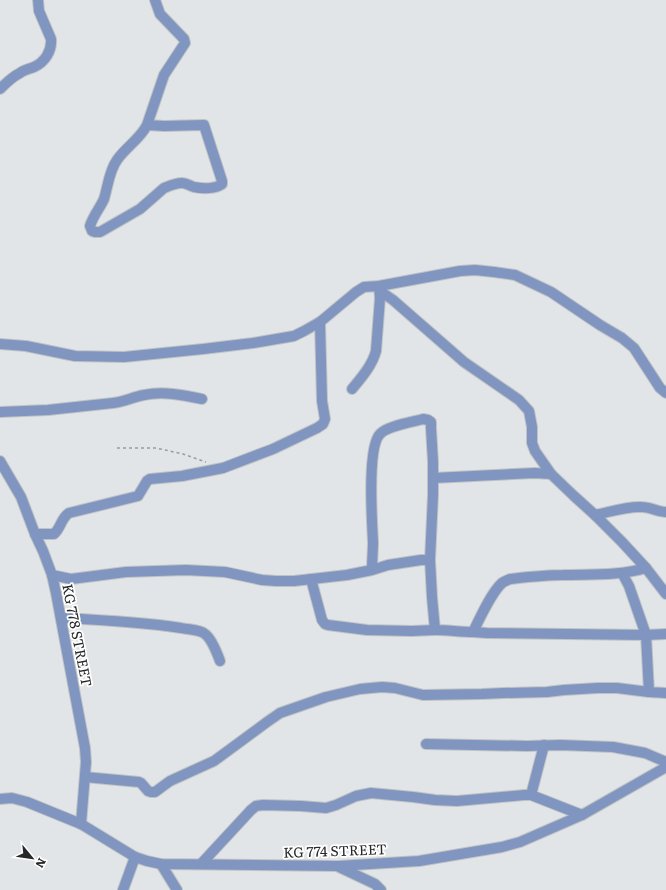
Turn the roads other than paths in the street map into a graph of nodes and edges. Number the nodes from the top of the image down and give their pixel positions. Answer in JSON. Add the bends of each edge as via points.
{"nodes":[{"id":1,"x":38,"y":0,"type":"edge"},
{"id":2,"x":155,"y":0,"type":"edge"},
{"id":3,"x":0,"y":89,"type":"edge"},
{"id":4,"x":147,"y":125,"type":"junction"},
{"id":5,"x":379,"y":288,"type":"junction"},
{"id":6,"x":320,"y":322,"type":"junction"},
{"id":7,"x":0,"y":344,"type":"edge"},
{"id":8,"x":352,"y":389,"type":"dead end"},
{"id":9,"x":666,"y":393,"type":"edge"},
{"id":10,"x":202,"y":398,"type":"dead end"},
{"id":11,"x":0,"y":412,"type":"edge"},
{"id":12,"x":0,"y":462,"type":"edge"},
{"id":13,"x":551,"y":474,"type":"junction"},
{"id":14,"x":433,"y":478,"type":"junction"},
{"id":15,"x":666,"y":512,"type":"edge"},
{"id":16,"x":596,"y":515,"type":"junction"},
{"id":17,"x":35,"y":534,"type":"junction"},
{"id":18,"x":430,"y":560,"type":"junction"},
{"id":19,"x":646,"y":568,"type":"junction"},
{"id":20,"x":372,"y":570,"type":"junction"},
{"id":21,"x":622,"y":573,"type":"junction"},
{"id":22,"x":52,"y":575,"type":"junction"},
{"id":23,"x":311,"y":579,"type":"junction"},
{"id":24,"x":666,"y":594,"type":"edge"},
{"id":25,"x":61,"y":618,"type":"junction"},
{"id":26,"x":435,"y":630,"type":"junction"},
{"id":27,"x":473,"y":632,"type":"junction"},
{"id":28,"x":666,"y":634,"type":"edge"},
{"id":29,"x":646,"y":635,"type":"junction"},
{"id":30,"x":220,"y":661,"type":"dead end"},
{"id":31,"x":649,"y":692,"type":"junction"},
{"id":32,"x":666,"y":693,"type":"edge"},
{"id":33,"x":426,"y":744,"type":"dead end"},
{"id":34,"x":544,"y":745,"type":"junction"},
{"id":35,"x":527,"y":746,"type":"junction"},
{"id":36,"x":539,"y":762,"type":"junction"},
{"id":37,"x":666,"y":762,"type":"edge"},
{"id":38,"x":666,"y":767,"type":"edge"},
{"id":39,"x":85,"y":777,"type":"junction"},
{"id":40,"x":531,"y":795,"type":"junction"},
{"id":41,"x":0,"y":798,"type":"edge"},
{"id":42,"x":582,"y":815,"type":"junction"},
{"id":43,"x":81,"y":824,"type":"junction"},
{"id":44,"x":135,"y":856,"type":"junction"},
{"id":45,"x":161,"y":864,"type":"junction"},
{"id":46,"x":201,"y":864,"type":"junction"},
{"id":47,"x":338,"y":866,"type":"junction"},
{"id":48,"x":123,"y":890,"type":"edge"},
{"id":49,"x":177,"y":890,"type":"edge"},
{"id":50,"x":381,"y":890,"type":"edge"}],
"edges":[{"from":1,"to":3,"type":"street","via":[[39,11],[52,43],[49,51],[45,59],[21,72]]},
{"from":2,"to":4,"type":"street","via":[[160,14],[185,43],[164,75]]},
{"from":4,"to":4,"type":"street","via":[[116,161],[100,207],[92,219],[92,231],[100,232],[140,209],[168,186],[182,183],[209,188],[222,184],[204,125]]},
{"from":5,"to":6,"type":"street","via":[[364,287]]},
{"from":5,"to":8,"type":"street","via":[[376,351],[369,367]]},
{"from":5,"to":9,"type":"street","via":[[460,271],[475,270],[515,275],[551,292],[622,338],[634,348]]},
{"from":5,"to":13,"type":"street","via":[[464,362],[519,400],[529,411],[535,451]]},
{"from":6,"to":7,"type":"street","via":[[294,336],[124,357],[75,356],[26,346]]},
{"from":6,"to":17,"type":"street","via":[[322,406],[325,419],[318,428],[223,468],[150,479],[135,497],[69,513],[65,515],[54,534]]},
{"from":10,"to":11,"type":"street","via":[[170,393],[154,394],[113,403]]},
{"from":12,"to":17,"type":"street","name":"KG 778 STREET","via":[[21,496]]},
{"from":13,"to":14,"type":"street"},
{"from":13,"to":16,"type":"street"},
{"from":14,"to":18,"type":"street"},
{"from":14,"to":20,"type":"street","via":[[431,422],[423,419],[380,434],[373,453]]},
{"from":15,"to":16,"type":"street","via":[[630,507]]},
{"from":16,"to":19,"type":"street"},
{"from":17,"to":22,"type":"street","name":"KG 778 STREET"},
{"from":18,"to":20,"type":"street","via":[[388,565]]},
{"from":18,"to":26,"type":"street"},
{"from":19,"to":21,"type":"street"},
{"from":19,"to":24,"type":"street"},
{"from":20,"to":23,"type":"street"},
{"from":21,"to":27,"type":"street","via":[[510,579],[493,595]]},
{"from":21,"to":29,"type":"street"},
{"from":22,"to":23,"type":"street","via":[[71,579],[126,572],[186,570],[225,572],[262,580]]},
{"from":22,"to":25,"type":"street","name":"KG 778 STREET"},
{"from":23,"to":26,"type":"street","via":[[325,624],[367,630]]},
{"from":25,"to":30,"type":"street","via":[[133,622],[201,632],[206,634]]},
{"from":25,"to":39,"type":"street","name":"KG 778 STREET","via":[[85,748]]},
{"from":26,"to":27,"type":"street"},
{"from":27,"to":29,"type":"street"},
{"from":28,"to":29,"type":"street"},
{"from":29,"to":31,"type":"street"},
{"from":31,"to":32,"type":"street"},
{"from":31,"to":39,"type":"street","via":[[598,688],[548,692],[423,694],[395,688],[360,689],[326,697],[280,713],[214,761],[170,781],[155,792],[148,792],[139,782]]},
{"from":33,"to":35,"type":"street"},
{"from":34,"to":35,"type":"street"},
{"from":34,"to":36,"type":"street"},
{"from":34,"to":37,"type":"street","via":[[613,747]]},
{"from":35,"to":36,"type":"street"},
{"from":36,"to":40,"type":"street"},
{"from":38,"to":42,"type":"street","name":"KG 774 STREET"},
{"from":39,"to":43,"type":"street","name":"KG 778 STREET"},
{"from":40,"to":42,"type":"street"},
{"from":40,"to":46,"type":"street","via":[[457,801],[370,793],[326,808],[256,806]]},
{"from":41,"to":43,"type":"street","name":"KG 774 STREET","via":[[27,802]]},
{"from":42,"to":47,"type":"street","name":"KG 774 STREET","via":[[520,842],[502,847],[419,861]]},
{"from":43,"to":44,"type":"street","name":"KG 774 STREET"},
{"from":44,"to":45,"type":"street","name":"KG 774 STREET"},
{"from":44,"to":48,"type":"street"},
{"from":45,"to":46,"type":"street","name":"KG 774 STREET"},
{"from":45,"to":49,"type":"street"},
{"from":46,"to":47,"type":"street","name":"KG 774 STREET"},
{"from":47,"to":50,"type":"street"}]}
